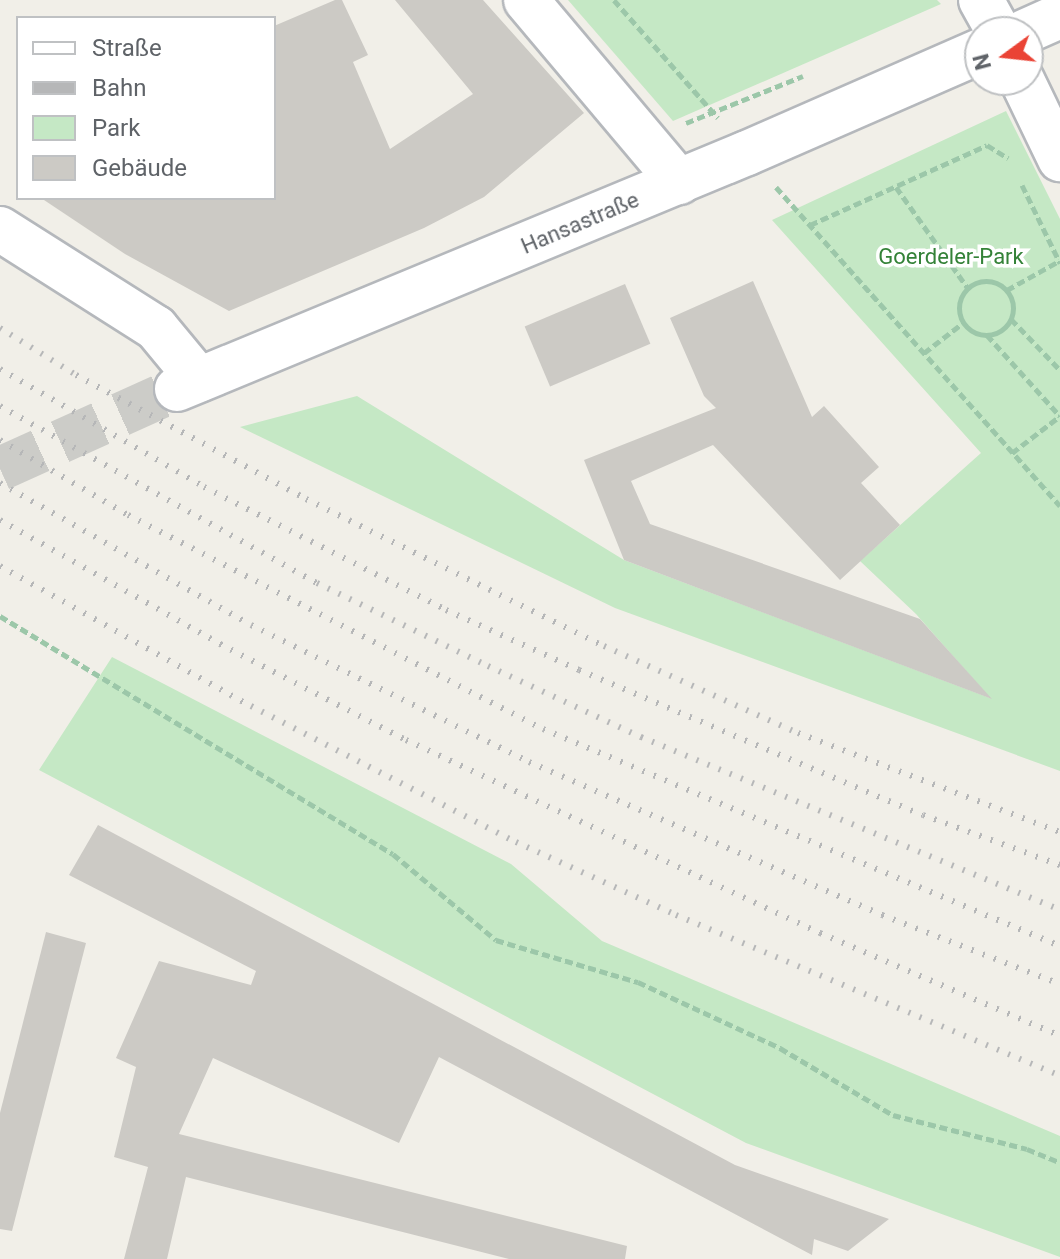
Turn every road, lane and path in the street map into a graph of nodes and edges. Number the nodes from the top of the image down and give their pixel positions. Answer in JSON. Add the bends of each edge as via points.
{"nodes":[{"id":1,"x":526,"y":0,"type":"edge"},
{"id":2,"x":614,"y":0,"type":"edge"},
{"id":3,"x":964,"y":58,"type":"edge"},
{"id":4,"x":816,"y":70,"type":"dead end"},
{"id":5,"x":1030,"y":96,"type":"edge"},
{"id":6,"x":713,"y":113,"type":"junction"},
{"id":7,"x":644,"y":139,"type":"junction"},
{"id":8,"x":747,"y":153,"type":"junction"},
{"id":9,"x":1060,"y":159,"type":"edge"},
{"id":10,"x":679,"y":182,"type":"junction"},
{"id":11,"x":896,"y":187,"type":"junction"},
{"id":12,"x":810,"y":225,"type":"junction"},
{"id":13,"x":0,"y":229,"type":"edge"},
{"id":14,"x":1059,"y":262,"type":"edge"},
{"id":15,"x":967,"y":287,"type":"junction"},
{"id":16,"x":1007,"y":290,"type":"junction"},
{"id":17,"x":1011,"y":319,"type":"junction"},
{"id":18,"x":963,"y":323,"type":"junction"},
{"id":19,"x":987,"y":335,"type":"junction"},
{"id":20,"x":924,"y":353,"type":"junction"},
{"id":21,"x":1060,"y":370,"type":"edge"},
{"id":22,"x":1060,"y":416,"type":"edge"},
{"id":23,"x":1012,"y":453,"type":"junction"},
{"id":24,"x":1060,"y":506,"type":"edge"},
{"id":25,"x":0,"y":616,"type":"edge"},
{"id":26,"x":1060,"y":1162,"type":"edge"}],
"edges":[{"from":1,"to":7,"type":"street"},
{"from":2,"to":6,"type":"path"},
{"from":3,"to":8,"type":"street","name":"Hansastraße"},
{"from":4,"to":6,"type":"path"},
{"from":5,"to":9,"type":"street"},
{"from":6,"to":7,"type":"path"},
{"from":6,"to":8,"type":"path"},
{"from":7,"to":10,"type":"street"},
{"from":8,"to":10,"type":"street","name":"Hansastraße"},
{"from":8,"to":12,"type":"path"},
{"from":10,"to":13,"type":"street","name":"Hansastraße","via":[[188,384],[156,328]]},
{"from":11,"to":12,"type":"path"},
{"from":11,"to":14,"type":"path","via":[[987,145],[1009,159]]},
{"from":11,"to":15,"type":"path"},
{"from":12,"to":20,"type":"path"},
{"from":14,"to":16,"type":"path"},
{"from":15,"to":16,"type":"path","via":[[995,282]]},
{"from":15,"to":18,"type":"path","via":[[958,307]]},
{"from":16,"to":17,"type":"path"},
{"from":17,"to":19,"type":"path","via":[[1002,330]]},
{"from":17,"to":21,"type":"path"},
{"from":18,"to":19,"type":"path"},
{"from":18,"to":20,"type":"path"},
{"from":19,"to":22,"type":"path"},
{"from":20,"to":23,"type":"path"},
{"from":22,"to":23,"type":"path"},
{"from":23,"to":24,"type":"path"},
{"from":25,"to":26,"type":"path","via":[[393,854],[496,940],[638,982],[780,1048],[893,1115]]}]}
